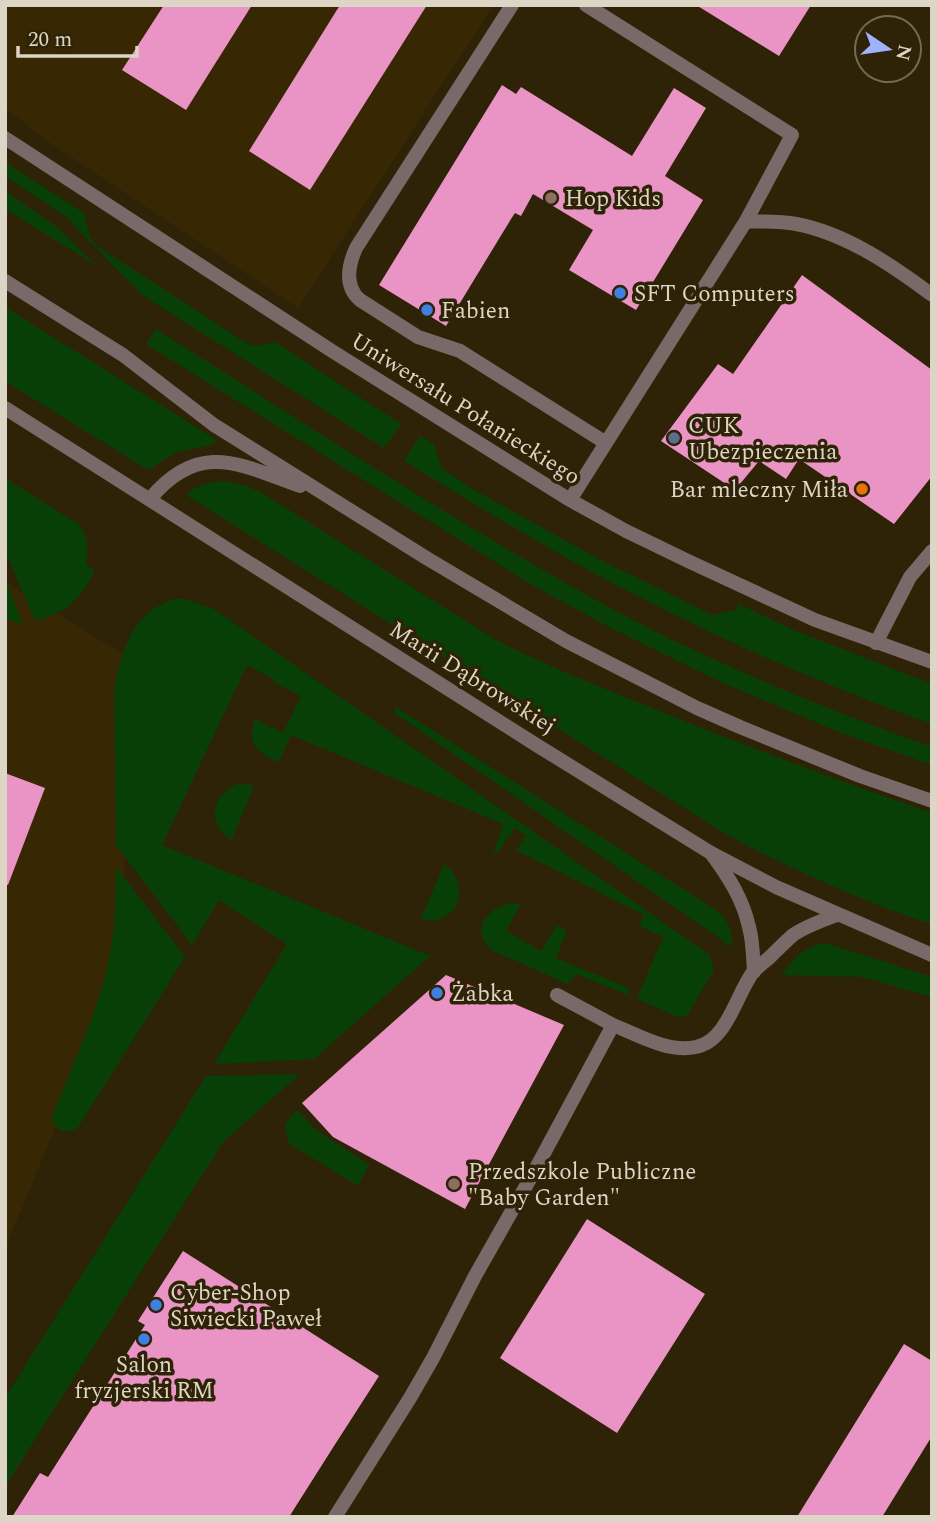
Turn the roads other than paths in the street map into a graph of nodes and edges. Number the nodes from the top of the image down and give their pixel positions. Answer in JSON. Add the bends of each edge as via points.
{"nodes":[{"id":1,"x":512,"y":5,"type":"edge"},
{"id":2,"x":586,"y":5,"type":"edge"},
{"id":3,"x":5,"y":138,"type":"edge"},
{"id":4,"x":746,"y":221,"type":"junction"},
{"id":5,"x":5,"y":281,"type":"edge"},
{"id":6,"x":932,"y":295,"type":"edge"},
{"id":7,"x":5,"y":408,"type":"edge"},
{"id":8,"x":606,"y":443,"type":"junction"},
{"id":9,"x":328,"y":495,"type":"junction"},
{"id":10,"x":150,"y":499,"type":"junction"},
{"id":11,"x":570,"y":500,"type":"junction"},
{"id":12,"x":932,"y":551,"type":"edge"},
{"id":13,"x":876,"y":643,"type":"junction"},
{"id":14,"x":932,"y":662,"type":"edge"},
{"id":15,"x":932,"y":801,"type":"edge"},
{"id":16,"x":710,"y":853,"type":"junction"},
{"id":17,"x":837,"y":915,"type":"junction"},
{"id":18,"x":932,"y":956,"type":"edge"},
{"id":19,"x":754,"y":972,"type":"junction"},
{"id":20,"x":557,"y":996,"type":"dead end"},
{"id":21,"x":613,"y":1025,"type":"junction"},
{"id":22,"x":335,"y":1517,"type":"edge"}],
"edges":[{"from":1,"to":8,"type":"street","via":[[356,248],[348,276],[356,296],[418,337],[460,351]]},
{"from":2,"to":4,"type":"street","via":[[792,135]]},
{"from":3,"to":11,"type":"street","name":"Uniwersału Połanieckiego"},
{"from":4,"to":6,"type":"street","via":[[795,224],[842,238]]},
{"from":4,"to":8,"type":"street"},
{"from":5,"to":9,"type":"street","via":[[122,355],[214,425]]},
{"from":7,"to":10,"type":"street","name":"Marii Dąbrowskiej"},
{"from":8,"to":11,"type":"street"},
{"from":9,"to":10,"type":"street","via":[[240,466],[212,462],[179,472]]},
{"from":9,"to":15,"type":"street","via":[[496,601],[675,697],[798,751]]},
{"from":10,"to":16,"type":"street","name":"Marii Dąbrowskiej"},
{"from":11,"to":13,"type":"street","name":"Uniwersału Połanieckiego","via":[[688,561]]},
{"from":12,"to":13,"type":"street","via":[[910,577]]},
{"from":13,"to":14,"type":"street","name":"Uniwersału Połanieckiego"},
{"from":16,"to":17,"type":"street","name":"Marii Dąbrowskiej"},
{"from":16,"to":19,"type":"street","via":[[739,897],[750,928]]},
{"from":17,"to":18,"type":"street","name":"Marii Dąbrowskiej"},
{"from":17,"to":19,"type":"street","via":[[794,935]]},
{"from":19,"to":21,"type":"street","via":[[723,1027],[706,1044],[680,1048]]},
{"from":20,"to":21,"type":"street"},
{"from":21,"to":22,"type":"street","via":[[427,1368]]}]}
